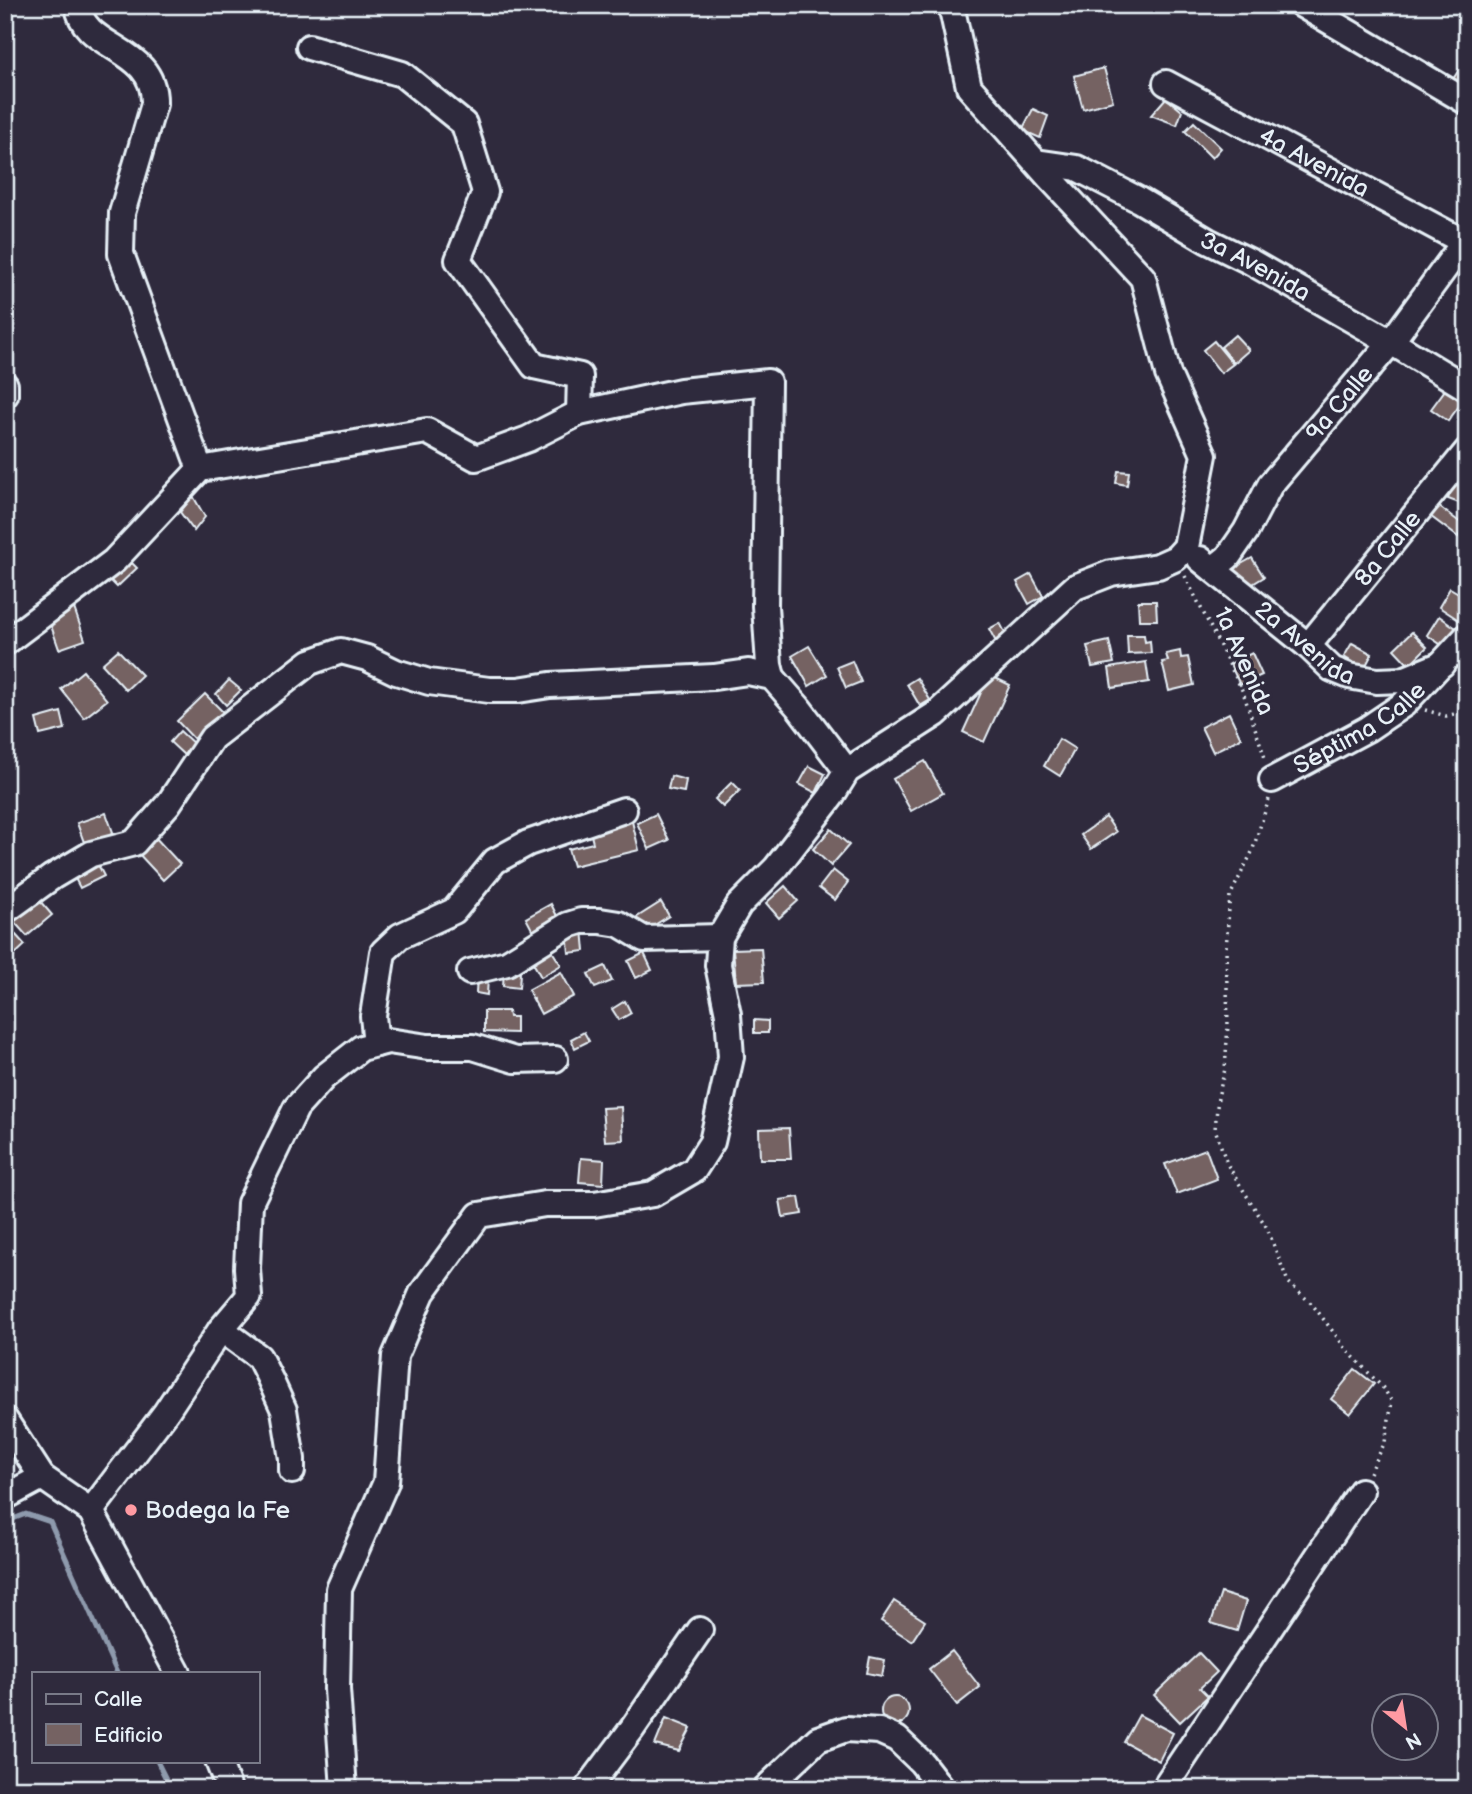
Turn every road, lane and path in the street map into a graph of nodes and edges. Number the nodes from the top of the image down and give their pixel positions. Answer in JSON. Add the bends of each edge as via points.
{"nodes":[{"id":1,"x":78,"y":5,"type":"edge"},
{"id":2,"x":951,"y":5,"type":"edge"},
{"id":3,"x":1302,"y":5,"type":"edge"},
{"id":4,"x":309,"y":47,"type":"dead end"},
{"id":5,"x":1166,"y":83,"type":"dead end"},
{"id":6,"x":1467,"y":102,"type":"edge"},
{"id":7,"x":1036,"y":162,"type":"junction"},
{"id":8,"x":1465,"y":240,"type":"edge"},
{"id":9,"x":1391,"y":342,"type":"junction"},
{"id":10,"x":5,"y":385,"type":"edge"},
{"id":11,"x":1467,"y":388,"type":"edge"},
{"id":12,"x":5,"y":395,"type":"edge"},
{"id":13,"x":579,"y":413,"type":"junction"},
{"id":14,"x":1467,"y":451,"type":"edge"},
{"id":15,"x":200,"y":469,"type":"junction"},
{"id":16,"x":1181,"y":553,"type":"junction"},
{"id":17,"x":1213,"y":569,"type":"junction"},
{"id":18,"x":1467,"y":636,"type":"edge"},
{"id":19,"x":5,"y":643,"type":"edge"},
{"id":20,"x":1308,"y":646,"type":"junction"},
{"id":21,"x":1442,"y":663,"type":"junction"},
{"id":22,"x":772,"y":677,"type":"junction"},
{"id":23,"x":1404,"y":704,"type":"junction"},
{"id":24,"x":1467,"y":711,"type":"edge"},
{"id":25,"x":847,"y":771,"type":"junction"},
{"id":26,"x":1272,"y":780,"type":"junction"},
{"id":27,"x":624,"y":810,"type":"dead end"},
{"id":28,"x":5,"y":911,"type":"edge"},
{"id":29,"x":720,"y":937,"type":"junction"},
{"id":30,"x":470,"y":972,"type":"dead end"},
{"id":31,"x":376,"y":1044,"type":"junction"},
{"id":32,"x":555,"y":1059,"type":"dead end"},
{"id":33,"x":221,"y":1329,"type":"junction"},
{"id":34,"x":5,"y":1420,"type":"edge"},
{"id":35,"x":292,"y":1471,"type":"dead end"},
{"id":36,"x":42,"y":1477,"type":"junction"},
{"id":37,"x":1361,"y":1491,"type":"joint"},
{"id":38,"x":5,"y":1497,"type":"edge"},
{"id":39,"x":91,"y":1511,"type":"junction"},
{"id":40,"x":700,"y":1630,"type":"dead end"},
{"id":41,"x":177,"y":1672,"type":"edge"},
{"id":42,"x":218,"y":1762,"type":"edge"},
{"id":43,"x":229,"y":1789,"type":"edge"},
{"id":44,"x":344,"y":1789,"type":"edge"},
{"id":45,"x":587,"y":1789,"type":"edge"},
{"id":46,"x":765,"y":1789,"type":"edge"},
{"id":47,"x":942,"y":1789,"type":"edge"},
{"id":48,"x":1168,"y":1789,"type":"edge"}],
"edges":[{"from":1,"to":15,"type":"street","via":[[79,15],[91,31],[132,57],[155,89],[122,213],[121,254]]},
{"from":2,"to":7,"type":"street","via":[[969,87]]},
{"from":3,"to":6,"type":"street"},
{"from":4,"to":13,"type":"street","via":[[402,75],[464,124],[485,192],[457,260],[534,366],[580,376]]},
{"from":5,"to":8,"type":"street","name":"4a Avenida"},
{"from":7,"to":9,"type":"street","name":"3a Avenida","via":[[1077,168]]},
{"from":7,"to":16,"type":"street","via":[[1143,278],[1168,374],[1204,455]]},
{"from":8,"to":9,"type":"street","name":"9a Calle"},
{"from":9,"to":11,"type":"street","name":"3a Avenida"},
{"from":9,"to":17,"type":"street","name":"9a Calle","via":[[1270,485],[1246,531]]},
{"from":10,"to":12,"type":"street"},
{"from":13,"to":15,"type":"street","via":[[476,458],[427,431]]},
{"from":13,"to":22,"type":"street","via":[[681,391],[768,382],[765,606]]},
{"from":14,"to":20,"type":"street","name":"8a Calle"},
{"from":15,"to":19,"type":"street","via":[[114,561]]},
{"from":16,"to":17,"type":"street","name":"2a Avenida"},
{"from":16,"to":25,"type":"street","via":[[1158,566],[1111,573],[1075,587],[936,714]]},
{"from":16,"to":26,"type":"path","name":"1a Avenida","via":[[1243,692]]},
{"from":17,"to":20,"type":"street","name":"2a Avenida"},
{"from":18,"to":21,"type":"street","name":"Séptima Calle"},
{"from":20,"to":21,"type":"street","name":"2a Avenida","via":[[1332,669],[1377,681],[1403,680]]},
{"from":21,"to":23,"type":"street","name":"Séptima Calle"},
{"from":22,"to":25,"type":"street"},
{"from":22,"to":28,"type":"street","via":[[748,672],[489,690],[429,682],[341,651],[310,662],[212,738],[169,803],[134,843],[91,854]]},
{"from":23,"to":24,"type":"path","via":[[1446,716]]},
{"from":23,"to":26,"type":"street","name":"Séptima Calle"},
{"from":25,"to":29,"type":"street","via":[[776,867],[739,905]]},
{"from":26,"to":37,"type":"path","via":[[1252,852],[1230,896],[1228,1025],[1216,1129],[1227,1164],[1267,1228],[1289,1282],[1392,1402],[1385,1442]]},
{"from":27,"to":31,"type":"street","via":[[528,843],[495,862],[454,911],[400,936],[383,952],[373,1016]]},
{"from":29,"to":30,"type":"street","via":[[644,939],[619,924],[581,921],[507,963]]},
{"from":29,"to":44,"type":"street","via":[[718,965],[731,1057],[712,1142],[694,1170],[653,1194],[480,1215],[422,1293],[395,1356],[386,1482],[339,1589],[337,1689]]},
{"from":31,"to":32,"type":"street","via":[[473,1047],[515,1060]]},
{"from":31,"to":33,"type":"street","via":[[361,1048],[324,1077],[296,1108],[250,1203],[249,1296]]},
{"from":33,"to":35,"type":"street","via":[[259,1357],[265,1368],[284,1410]]},
{"from":33,"to":39,"type":"street"},
{"from":34,"to":36,"type":"street"},
{"from":36,"to":38,"type":"street"},
{"from":36,"to":39,"type":"street"},
{"from":37,"to":48,"type":"street","via":[[1168,1782]]},
{"from":39,"to":41,"type":"street"},
{"from":40,"to":45,"type":"street"},
{"from":42,"to":43,"type":"street"},
{"from":46,"to":47,"type":"street","via":[[818,1739],[846,1729],[879,1731],[897,1739]]}]}
